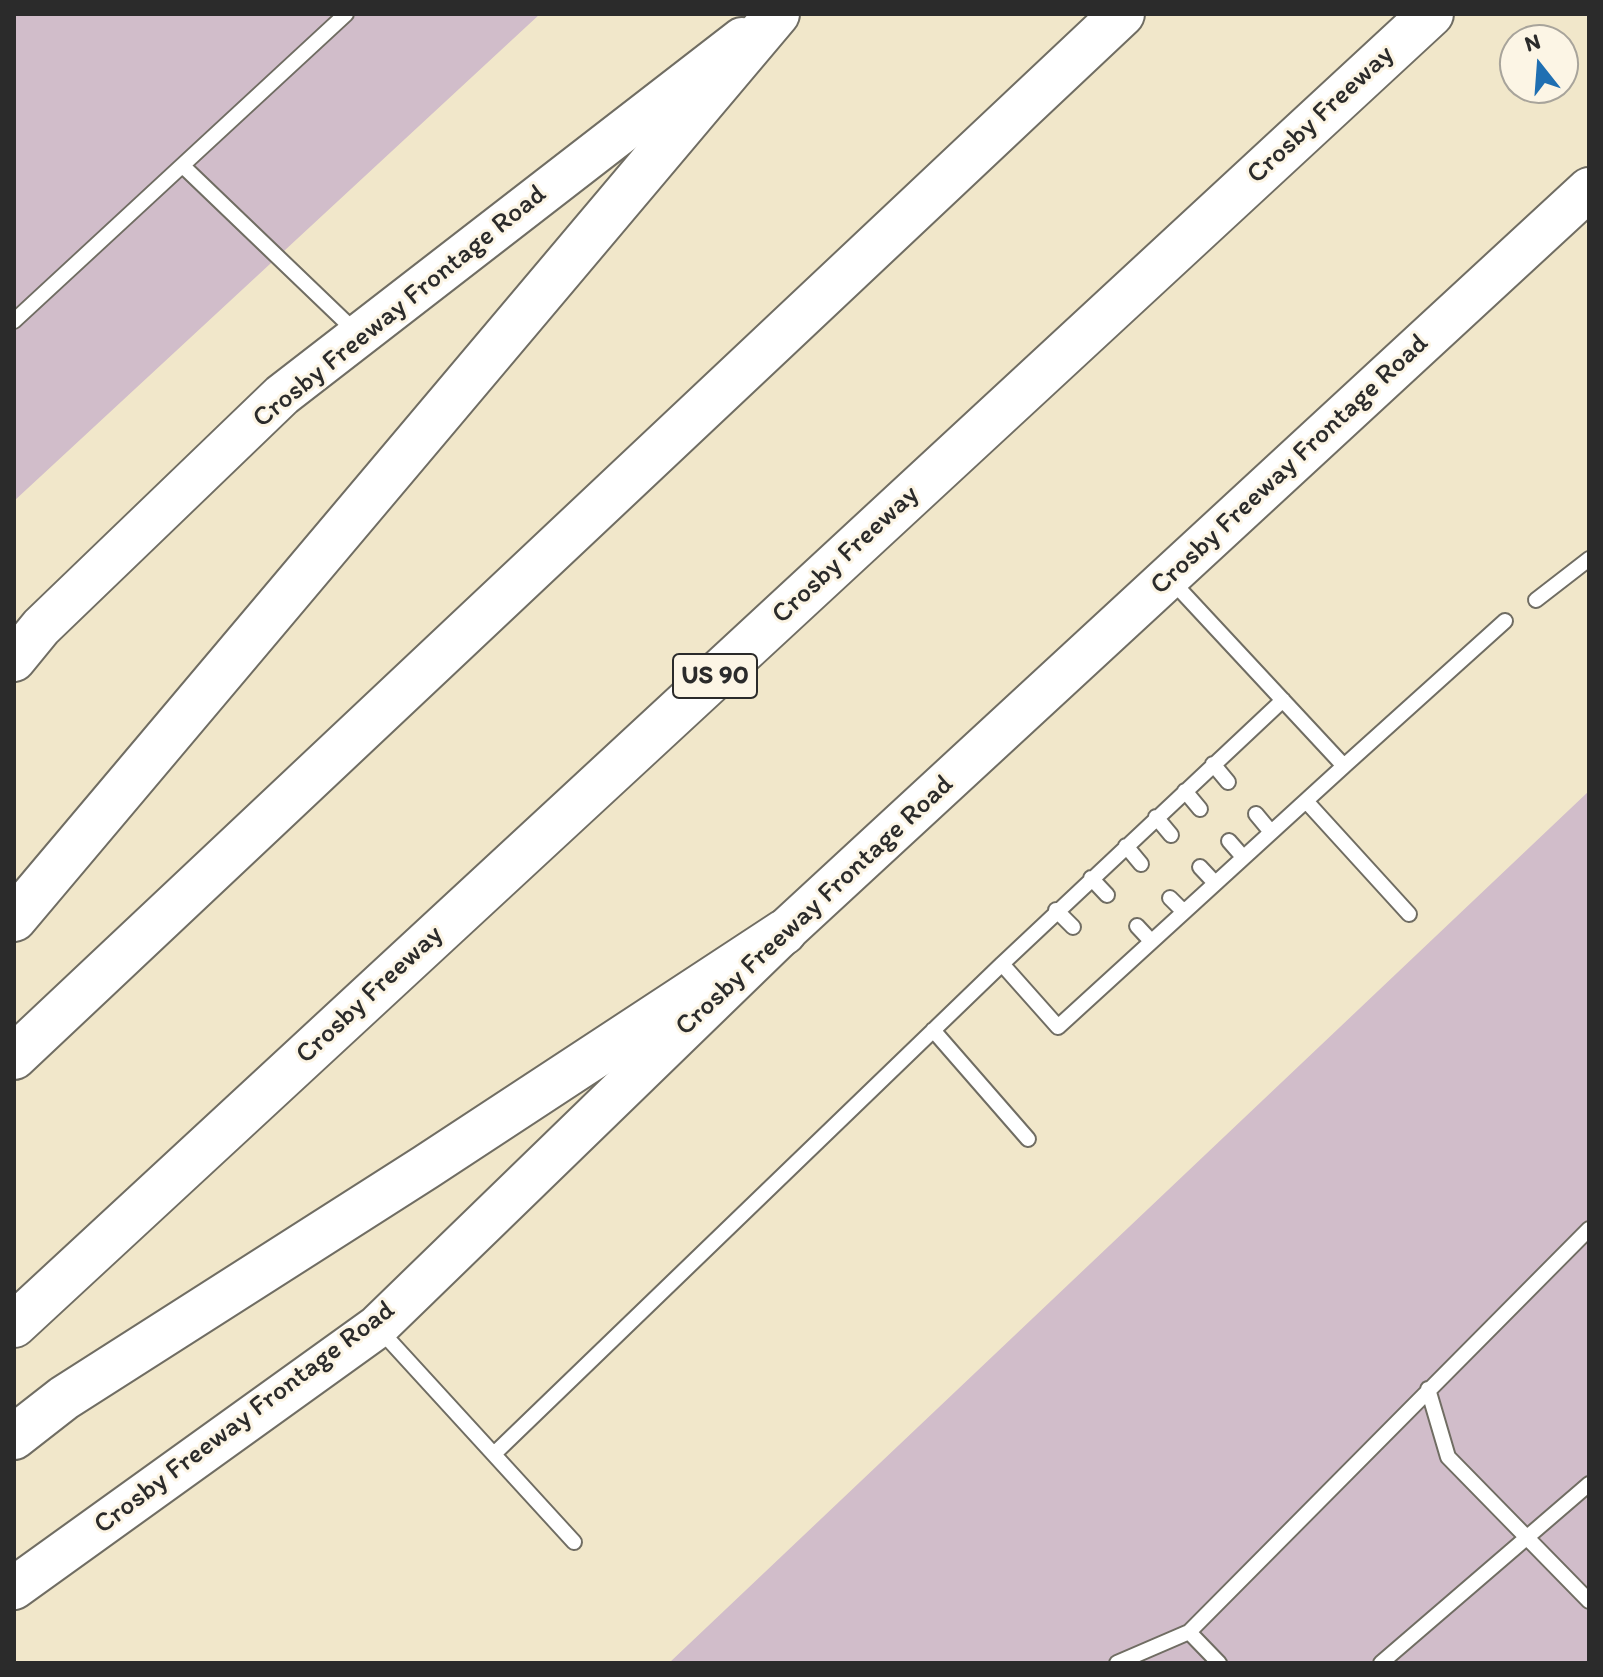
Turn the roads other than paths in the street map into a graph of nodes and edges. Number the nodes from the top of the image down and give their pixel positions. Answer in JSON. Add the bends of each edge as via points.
{"nodes":[{"id":1,"x":346,"y":14,"type":"edge"},
{"id":2,"x":776,"y":14,"type":"edge"},
{"id":3,"x":1122,"y":14,"type":"edge"},
{"id":4,"x":1424,"y":21,"type":"edge"},
{"id":5,"x":184,"y":167,"type":"junction"},
{"id":6,"x":1589,"y":189,"type":"edge"},
{"id":7,"x":14,"y":321,"type":"edge"},
{"id":8,"x":359,"y":335,"type":"junction"},
{"id":9,"x":1589,"y":559,"type":"edge"},
{"id":10,"x":1168,"y":577,"type":"junction"},
{"id":11,"x":1536,"y":600,"type":"dead end"},
{"id":12,"x":1505,"y":621,"type":"dead end"},
{"id":13,"x":14,"y":660,"type":"edge"},
{"id":14,"x":1283,"y":700,"type":"junction"},
{"id":15,"x":1213,"y":764,"type":"junction"},
{"id":16,"x":1344,"y":766,"type":"junction"},
{"id":17,"x":1228,"y":782,"type":"dead end"},
{"id":18,"x":1185,"y":791,"type":"junction"},
{"id":19,"x":1306,"y":801,"type":"junction"},
{"id":20,"x":1200,"y":809,"type":"dead end"},
{"id":21,"x":1256,"y":814,"type":"dead end"},
{"id":22,"x":1156,"y":817,"type":"junction"},
{"id":23,"x":1271,"y":832,"type":"junction"},
{"id":24,"x":1171,"y":835,"type":"dead end"},
{"id":25,"x":1229,"y":841,"type":"dead end"},
{"id":26,"x":1126,"y":846,"type":"junction"},
{"id":27,"x":1243,"y":857,"type":"junction"},
{"id":28,"x":1141,"y":864,"type":"dead end"},
{"id":29,"x":1200,"y":867,"type":"dead end"},
{"id":30,"x":1091,"y":878,"type":"junction"},
{"id":31,"x":1215,"y":883,"type":"junction"},
{"id":32,"x":1107,"y":895,"type":"dead end"},
{"id":33,"x":1170,"y":898,"type":"dead end"},
{"id":34,"x":1056,"y":910,"type":"junction"},
{"id":35,"x":1183,"y":911,"type":"junction"},
{"id":36,"x":1409,"y":914,"type":"dead end"},
{"id":37,"x":14,"y":919,"type":"edge"},
{"id":38,"x":1137,"y":926,"type":"dead end"},
{"id":39,"x":1073,"y":927,"type":"dead end"},
{"id":40,"x":784,"y":932,"type":"junction"},
{"id":41,"x":1151,"y":941,"type":"junction"},
{"id":42,"x":1106,"y":960,"type":"dead end"},
{"id":43,"x":1002,"y":964,"type":"junction"},
{"id":44,"x":1118,"y":971,"type":"junction"},
{"id":45,"x":933,"y":1030,"type":"junction"},
{"id":46,"x":14,"y":1057,"type":"edge"},
{"id":47,"x":1028,"y":1139,"type":"dead end"},
{"id":48,"x":1589,"y":1229,"type":"edge"},
{"id":49,"x":14,"y":1325,"type":"edge"},
{"id":50,"x":377,"y":1327,"type":"junction"},
{"id":51,"x":1428,"y":1389,"type":"junction"},
{"id":52,"x":14,"y":1437,"type":"edge"},
{"id":53,"x":494,"y":1454,"type":"junction"},
{"id":54,"x":1589,"y":1484,"type":"edge"},
{"id":55,"x":1529,"y":1536,"type":"junction"},
{"id":56,"x":574,"y":1542,"type":"dead end"},
{"id":57,"x":14,"y":1588,"type":"edge"},
{"id":58,"x":1589,"y":1601,"type":"edge"},
{"id":59,"x":1189,"y":1632,"type":"junction"},
{"id":60,"x":1117,"y":1663,"type":"edge"},
{"id":61,"x":1219,"y":1663,"type":"edge"},
{"id":62,"x":1381,"y":1663,"type":"edge"}],
"edges":[{"from":1,"to":5,"type":"lane"},
{"from":2,"to":8,"type":"main road","name":"Crosby Freeway Frontage Road"},
{"from":2,"to":37,"type":"highway"},
{"from":3,"to":46,"type":"highway"},
{"from":4,"to":49,"type":"highway","name":"Crosby Freeway","number":"US 90"},
{"from":5,"to":7,"type":"lane"},
{"from":5,"to":8,"type":"lane"},
{"from":6,"to":10,"type":"main road","name":"Crosby Freeway Frontage Road"},
{"from":8,"to":13,"type":"main road","name":"Crosby Freeway Frontage Road","via":[[282,395],[41,627]]},
{"from":9,"to":11,"type":"lane"},
{"from":10,"to":14,"type":"lane"},
{"from":10,"to":40,"type":"main road","name":"Crosby Freeway Frontage Road"},
{"from":12,"to":16,"type":"lane"},
{"from":14,"to":15,"type":"lane"},
{"from":14,"to":16,"type":"lane"},
{"from":15,"to":17,"type":"lane"},
{"from":15,"to":18,"type":"lane"},
{"from":16,"to":19,"type":"lane"},
{"from":18,"to":20,"type":"lane"},
{"from":18,"to":22,"type":"lane"},
{"from":19,"to":23,"type":"lane"},
{"from":19,"to":36,"type":"lane"},
{"from":21,"to":23,"type":"lane"},
{"from":22,"to":24,"type":"lane"},
{"from":22,"to":26,"type":"lane"},
{"from":23,"to":27,"type":"lane"},
{"from":25,"to":27,"type":"lane"},
{"from":26,"to":28,"type":"lane"},
{"from":26,"to":30,"type":"lane"},
{"from":27,"to":31,"type":"lane"},
{"from":29,"to":31,"type":"lane"},
{"from":30,"to":32,"type":"lane"},
{"from":30,"to":34,"type":"lane"},
{"from":31,"to":35,"type":"lane"},
{"from":33,"to":35,"type":"lane"},
{"from":34,"to":39,"type":"lane"},
{"from":34,"to":43,"type":"lane"},
{"from":35,"to":41,"type":"lane"},
{"from":38,"to":41,"type":"lane"},
{"from":40,"to":50,"type":"main road","name":"Crosby Freeway Frontage Road"},
{"from":40,"to":52,"type":"highway","via":[[64,1398]]},
{"from":41,"to":44,"type":"lane"},
{"from":42,"to":44,"type":"lane"},
{"from":43,"to":44,"type":"lane","via":[[1058,1027]]},
{"from":43,"to":45,"type":"lane"},
{"from":45,"to":47,"type":"lane"},
{"from":45,"to":53,"type":"lane"},
{"from":48,"to":51,"type":"lane"},
{"from":50,"to":53,"type":"lane"},
{"from":50,"to":57,"type":"main road","name":"Crosby Freeway Frontage Road"},
{"from":51,"to":55,"type":"lane","via":[[1448,1457]]},
{"from":51,"to":59,"type":"lane"},
{"from":53,"to":56,"type":"lane"},
{"from":54,"to":55,"type":"lane"},
{"from":55,"to":58,"type":"lane"},
{"from":55,"to":62,"type":"lane"},
{"from":59,"to":60,"type":"lane"},
{"from":59,"to":61,"type":"lane"}]}
